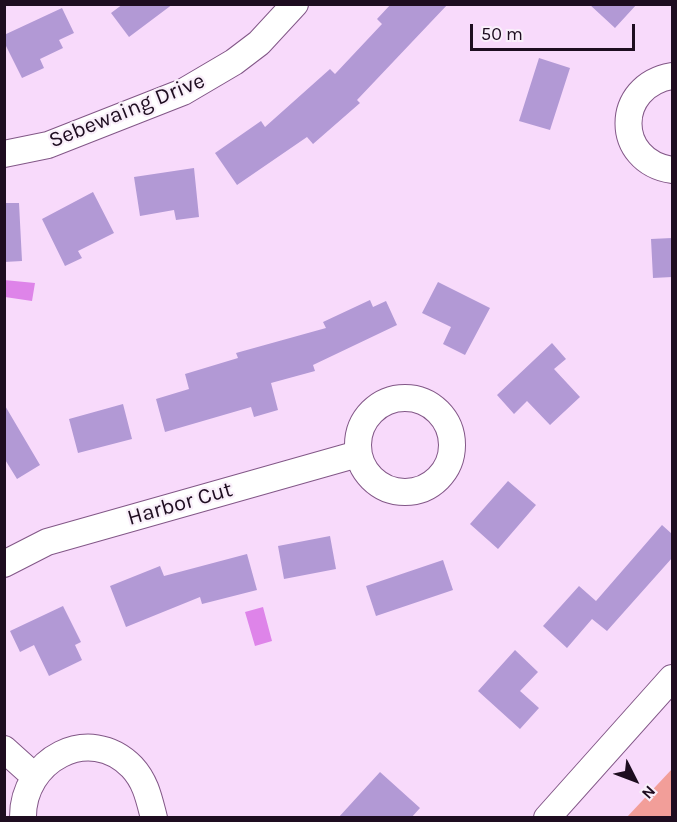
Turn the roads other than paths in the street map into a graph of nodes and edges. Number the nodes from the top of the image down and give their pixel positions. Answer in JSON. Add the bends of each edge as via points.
{"nodes":[{"id":1,"x":295,"y":4,"type":"edge"},
{"id":2,"x":672,"y":76,"type":"edge"},
{"id":3,"x":4,"y":154,"type":"edge"},
{"id":4,"x":672,"y":170,"type":"edge"},
{"id":5,"x":358,"y":454,"type":"dead end"},
{"id":6,"x":4,"y":564,"type":"edge"},
{"id":7,"x":672,"y":678,"type":"edge"},
{"id":8,"x":4,"y":749,"type":"edge"},
{"id":9,"x":34,"y":776,"type":"junction"},
{"id":10,"x":23,"y":818,"type":"edge"},
{"id":11,"x":154,"y":818,"type":"edge"},
{"id":12,"x":547,"y":818,"type":"edge"}],
"edges":[{"from":1,"to":3,"type":"street","name":"Sebewaing Drive","via":[[259,43],[183,92],[48,145]]},
{"from":2,"to":4,"type":"street","via":[[645,86],[634,99],[628,130],[644,158]]},
{"from":5,"to":6,"type":"street","name":"Harbor Cut","via":[[47,542]]},
{"from":7,"to":12,"type":"street"},
{"from":8,"to":9,"type":"street"},
{"from":9,"to":10,"type":"street","via":[[26,792]]},
{"from":9,"to":11,"type":"street","via":[[48,762],[69,751],[91,748],[113,754],[139,776]]}]}
